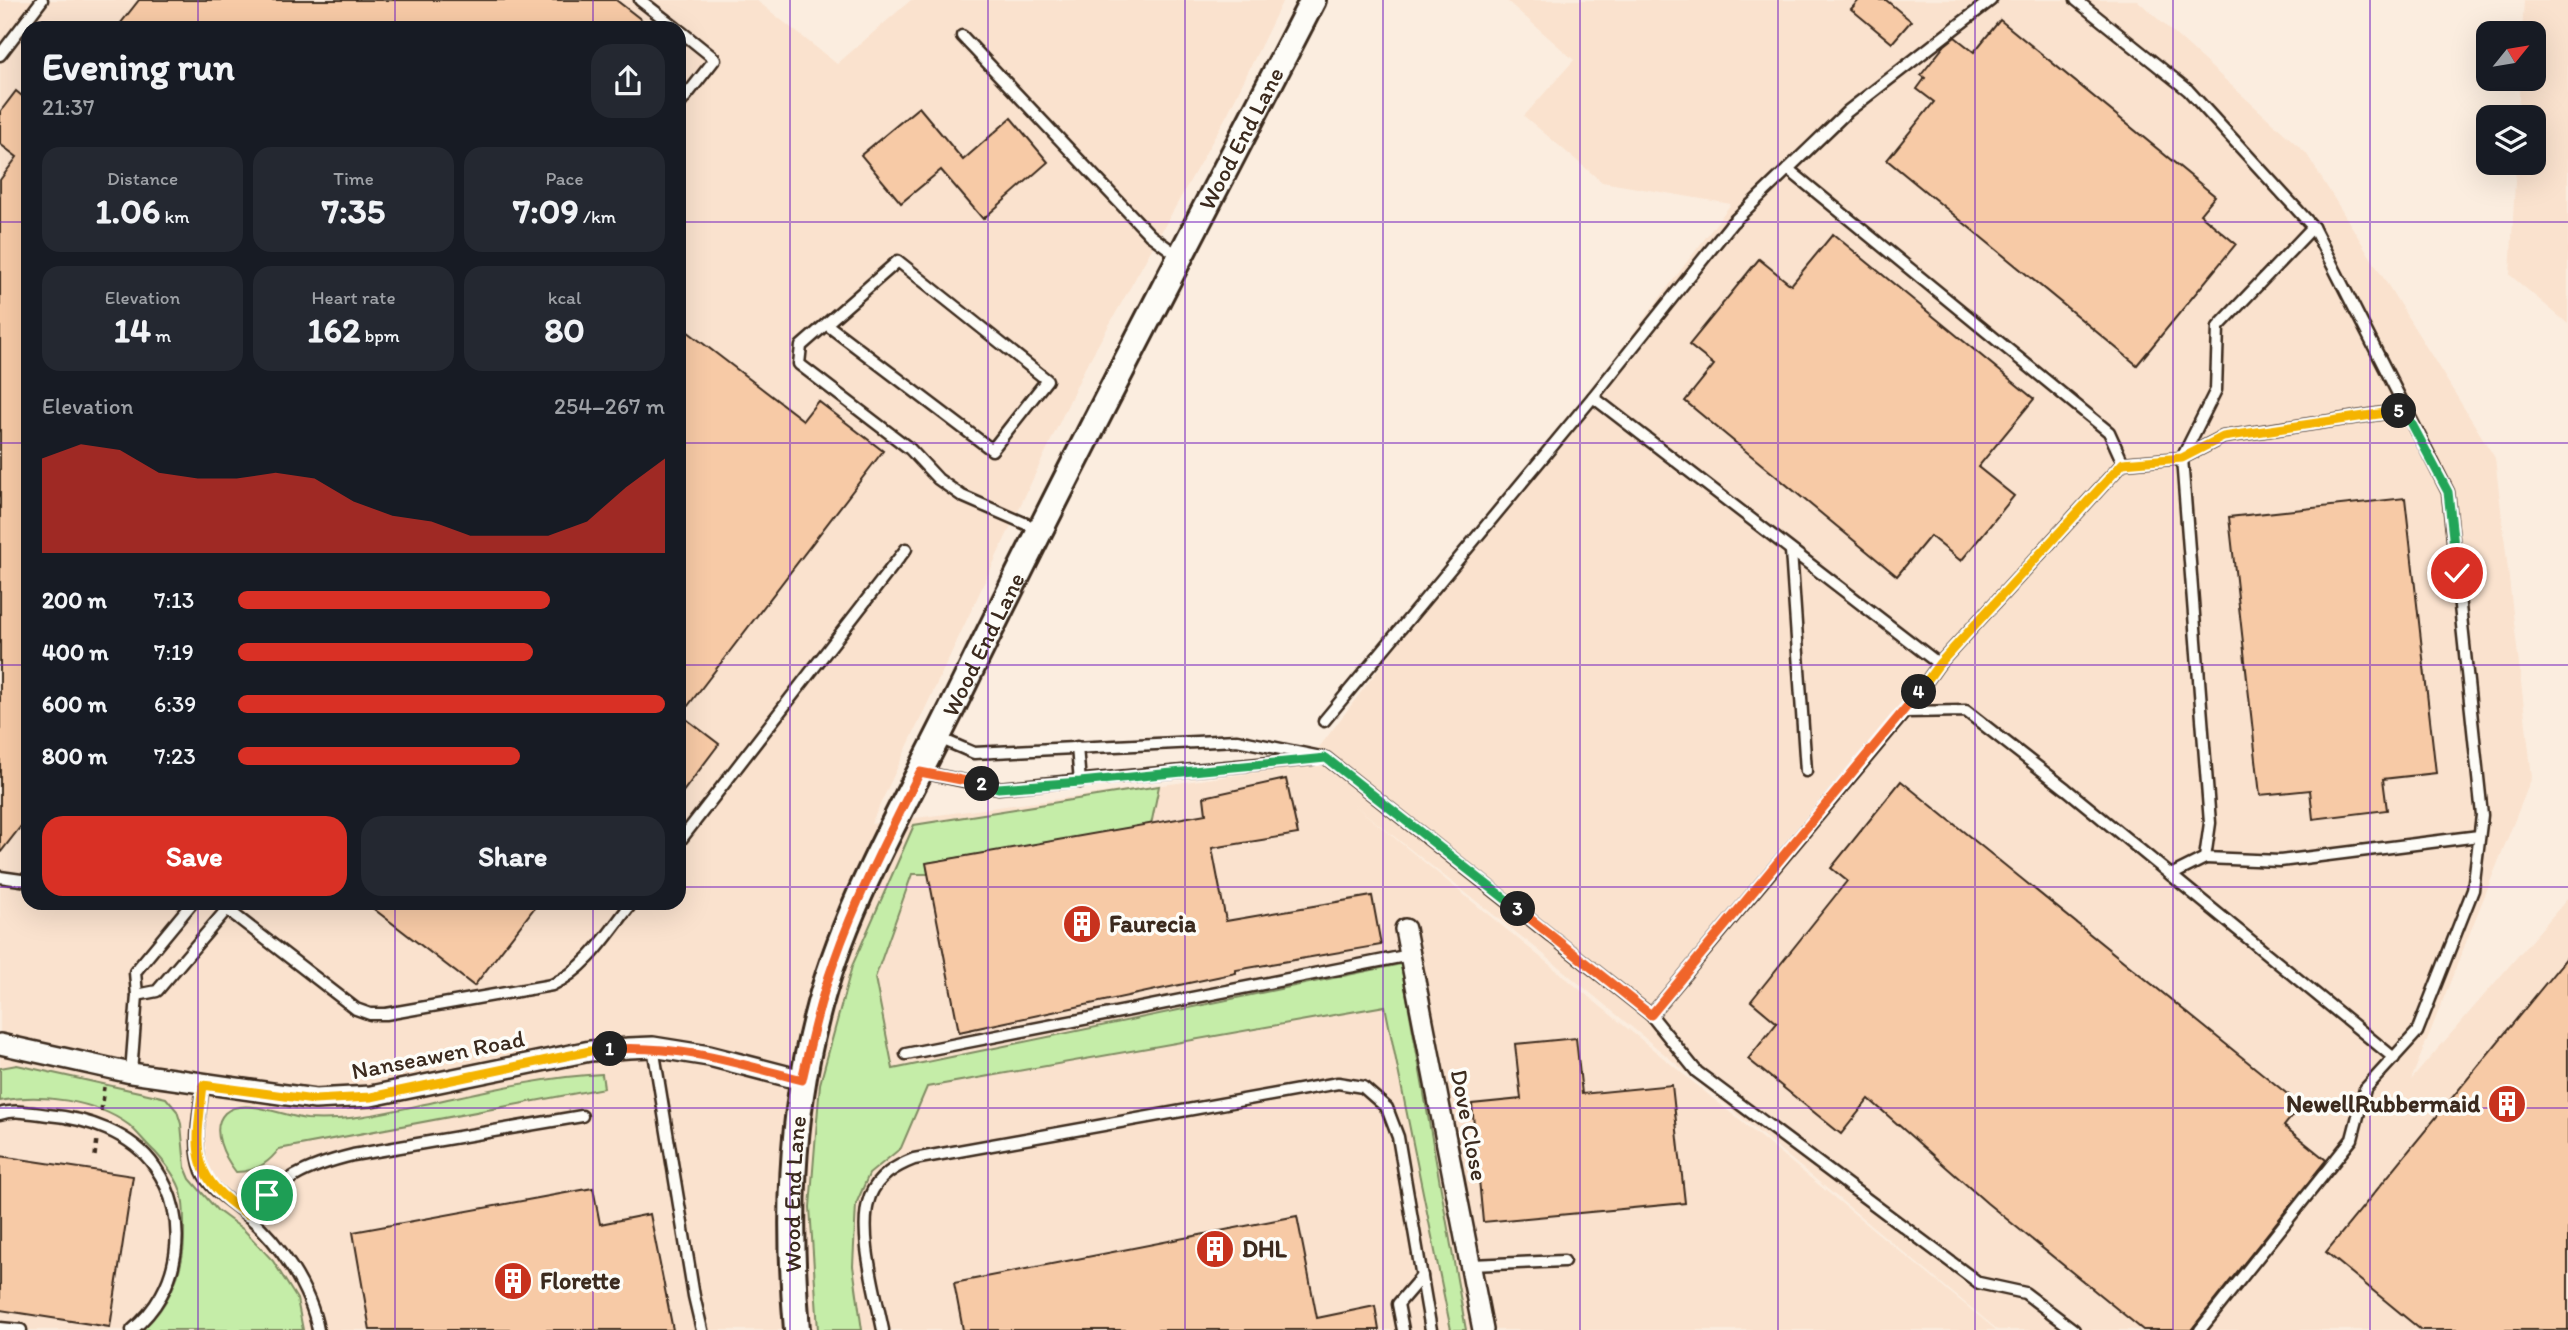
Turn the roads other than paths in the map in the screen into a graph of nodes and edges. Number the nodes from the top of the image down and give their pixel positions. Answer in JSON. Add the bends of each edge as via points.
{"nodes":[{"id":1,"x":42,"y":0,"type":"edge"},
{"id":2,"x":640,"y":0,"type":"edge"},
{"id":3,"x":1313,"y":0,"type":"edge"},
{"id":4,"x":1991,"y":0,"type":"edge"},
{"id":5,"x":2076,"y":0,"type":"edge"},
{"id":6,"x":26,"y":21,"type":"edge"},
{"id":7,"x":668,"y":21,"type":"edge"},
{"id":8,"x":21,"y":28,"type":"edge"},
{"id":9,"x":686,"y":35,"type":"edge"},
{"id":10,"x":962,"y":36,"type":"dead end"},
{"id":11,"x":0,"y":55,"type":"edge"},
{"id":12,"x":686,"y":96,"type":"edge"},
{"id":13,"x":1788,"y":169,"type":"junction"},
{"id":14,"x":2313,"y":227,"type":"junction"},
{"id":15,"x":1180,"y":258,"type":"junction"},
{"id":16,"x":826,"y":324,"type":"junction"},
{"id":17,"x":1593,"y":397,"type":"junction"},
{"id":18,"x":2405,"y":411,"type":"junction"},
{"id":19,"x":2182,"y":458,"type":"junction"},
{"id":20,"x":2123,"y":463,"type":"junction"},
{"id":21,"x":1040,"y":531,"type":"junction"},
{"id":22,"x":906,"y":549,"type":"dead end"},
{"id":23,"x":1791,"y":551,"type":"junction"},
{"id":24,"x":1939,"y":664,"type":"junction"},
{"id":25,"x":1905,"y":712,"type":"junction"},
{"id":26,"x":1324,"y":721,"type":"dead end"},
{"id":27,"x":938,"y":737,"type":"junction"},
{"id":28,"x":1077,"y":747,"type":"junction"},
{"id":29,"x":1326,"y":758,"type":"junction"},
{"id":30,"x":1807,"y":771,"type":"dead end"},
{"id":31,"x":929,"y":773,"type":"junction"},
{"id":32,"x":1080,"y":782,"type":"junction"},
{"id":33,"x":686,"y":833,"type":"edge"},
{"id":34,"x":2479,"y":836,"type":"junction"},
{"id":35,"x":2205,"y":858,"type":"junction"},
{"id":36,"x":2171,"y":875,"type":"junction"},
{"id":37,"x":0,"y":877,"type":"edge"},
{"id":38,"x":21,"y":880,"type":"edge"},
{"id":39,"x":186,"y":910,"type":"edge"},
{"id":40,"x":220,"y":910,"type":"edge"},
{"id":41,"x":228,"y":910,"type":"edge"},
{"id":42,"x":627,"y":910,"type":"edge"},
{"id":43,"x":1405,"y":929,"type":"dead end"},
{"id":44,"x":1410,"y":955,"type":"junction"},
{"id":45,"x":137,"y":995,"type":"junction"},
{"id":46,"x":1651,"y":1015,"type":"junction"},
{"id":47,"x":0,"y":1044,"type":"edge"},
{"id":48,"x":653,"y":1048,"type":"junction"},
{"id":49,"x":906,"y":1054,"type":"dead end"},
{"id":50,"x":2393,"y":1058,"type":"junction"},
{"id":51,"x":131,"y":1073,"type":"junction"},
{"id":52,"x":802,"y":1080,"type":"junction"},
{"id":53,"x":203,"y":1085,"type":"junction"},
{"id":54,"x":0,"y":1114,"type":"edge"},
{"id":55,"x":582,"y":1116,"type":"dead end"},
{"id":56,"x":247,"y":1214,"type":"junction"},
{"id":57,"x":1564,"y":1261,"type":"dead end"},
{"id":58,"x":1472,"y":1265,"type":"junction"},
{"id":59,"x":1422,"y":1276,"type":"junction"},
{"id":60,"x":0,"y":1328,"type":"edge"},
{"id":61,"x":21,"y":1330,"type":"edge"},
{"id":62,"x":132,"y":1330,"type":"edge"},
{"id":63,"x":318,"y":1330,"type":"edge"},
{"id":64,"x":702,"y":1330,"type":"edge"},
{"id":65,"x":797,"y":1330,"type":"edge"},
{"id":66,"x":883,"y":1330,"type":"edge"},
{"id":67,"x":1403,"y":1330,"type":"edge"},
{"id":68,"x":1431,"y":1330,"type":"edge"},
{"id":69,"x":1483,"y":1330,"type":"edge"},
{"id":70,"x":2074,"y":1330,"type":"edge"},
{"id":71,"x":2200,"y":1330,"type":"edge"}],
"edges":[{"from":1,"to":6,"type":"lane"},
{"from":2,"to":7,"type":"lane"},
{"from":3,"to":15,"type":"street","name":"Wood End Lane"},
{"from":4,"to":13,"type":"lane","via":[[1848,111]]},
{"from":5,"to":14,"type":"lane","via":[[2188,90]]},
{"from":8,"to":11,"type":"lane"},
{"from":9,"to":12,"type":"lane","via":[[715,58]]},
{"from":10,"to":15,"type":"lane","via":[[1150,235]]},
{"from":13,"to":17,"type":"lane","via":[[1732,223]]},
{"from":13,"to":20,"type":"lane","via":[[2109,432]]},
{"from":14,"to":18,"type":"lane"},
{"from":14,"to":19,"type":"lane","via":[[2218,327],[2216,390]]},
{"from":15,"to":21,"type":"street","name":"Wood End Lane"},
{"from":16,"to":16,"type":"lane","via":[[992,450],[1047,380],[898,261]]},
{"from":16,"to":21,"type":"lane","via":[[801,346],[799,364],[909,449],[937,479],[962,496]]},
{"from":17,"to":23,"type":"lane"},
{"from":17,"to":26,"type":"lane"},
{"from":18,"to":19,"type":"lane","via":[[2223,437]]},
{"from":18,"to":34,"type":"lane","via":[[2448,492],[2482,815]]},
{"from":19,"to":20,"type":"lane"},
{"from":19,"to":35,"type":"lane","via":[[2210,823]]},
{"from":20,"to":24,"type":"lane"},
{"from":21,"to":27,"type":"street","name":"Wood End Lane"},
{"from":22,"to":33,"type":"lane"},
{"from":23,"to":24,"type":"lane"},
{"from":23,"to":30,"type":"lane"},
{"from":24,"to":25,"type":"lane"},
{"from":25,"to":36,"type":"lane","via":[[1966,711]]},
{"from":25,"to":46,"type":"lane"},
{"from":27,"to":28,"type":"lane","via":[[974,753]]},
{"from":27,"to":31,"type":"street","name":"Wood End Lane"},
{"from":28,"to":29,"type":"lane","via":[[1237,740]]},
{"from":28,"to":32,"type":"lane"},
{"from":29,"to":32,"type":"lane"},
{"from":29,"to":46,"type":"lane"},
{"from":31,"to":32,"type":"lane","via":[[998,788]]},
{"from":31,"to":52,"type":"street","name":"Wood End Lane","via":[[858,900],[817,1015]]},
{"from":34,"to":35,"type":"lane","via":[[2280,862]]},
{"from":34,"to":50,"type":"lane","via":[[2473,890],[2417,1032]]},
{"from":35,"to":36,"type":"lane"},
{"from":36,"to":50,"type":"lane"},
{"from":37,"to":38,"type":"lane"},
{"from":39,"to":45,"type":"lane","via":[[135,972]]},
{"from":40,"to":45,"type":"lane","via":[[157,991]]},
{"from":41,"to":42,"type":"lane","via":[[356,1009],[386,1014],[552,985],[584,965]]},
{"from":43,"to":44,"type":"street","name":"Dove Close"},
{"from":44,"to":49,"type":"lane"},
{"from":44,"to":58,"type":"street","name":"Dove Close"},
{"from":45,"to":51,"type":"lane"},
{"from":46,"to":70,"type":"lane","via":[[1697,1072],[1968,1275],[1979,1283],[2025,1293]]},
{"from":47,"to":51,"type":"street","name":"Nanseawen Road"},
{"from":48,"to":52,"type":"street","name":"Nanseawen Road","via":[[709,1056]]},
{"from":48,"to":53,"type":"street","name":"Nanseawen Road","via":[[590,1051],[371,1097],[314,1100]]},
{"from":48,"to":64,"type":"lane"},
{"from":50,"to":71,"type":"lane","via":[[2365,1089],[2352,1139]]},
{"from":51,"to":53,"type":"street","name":"Nanseawen Road"},
{"from":52,"to":65,"type":"street","name":"Wood End Lane","via":[[791,1219]]},
{"from":53,"to":56,"type":"lane","via":[[197,1146],[202,1172],[225,1199]]},
{"from":54,"to":62,"type":"lane","via":[[81,1119],[115,1134],[154,1166],[168,1192],[178,1244],[167,1286]]},
{"from":55,"to":56,"type":"lane","via":[[322,1163],[286,1181]]},
{"from":56,"to":63,"type":"lane","via":[[285,1256]]},
{"from":57,"to":58,"type":"lane"},
{"from":58,"to":69,"type":"street","name":"Dove Close"},
{"from":59,"to":66,"type":"lane","via":[[1398,1137],[1387,1108],[1363,1087],[1338,1083],[895,1166],[870,1196],[867,1215],[867,1247]]},
{"from":59,"to":67,"type":"lane","via":[[1398,1304]]},
{"from":59,"to":68,"type":"lane"},
{"from":60,"to":61,"type":"lane"}]}
